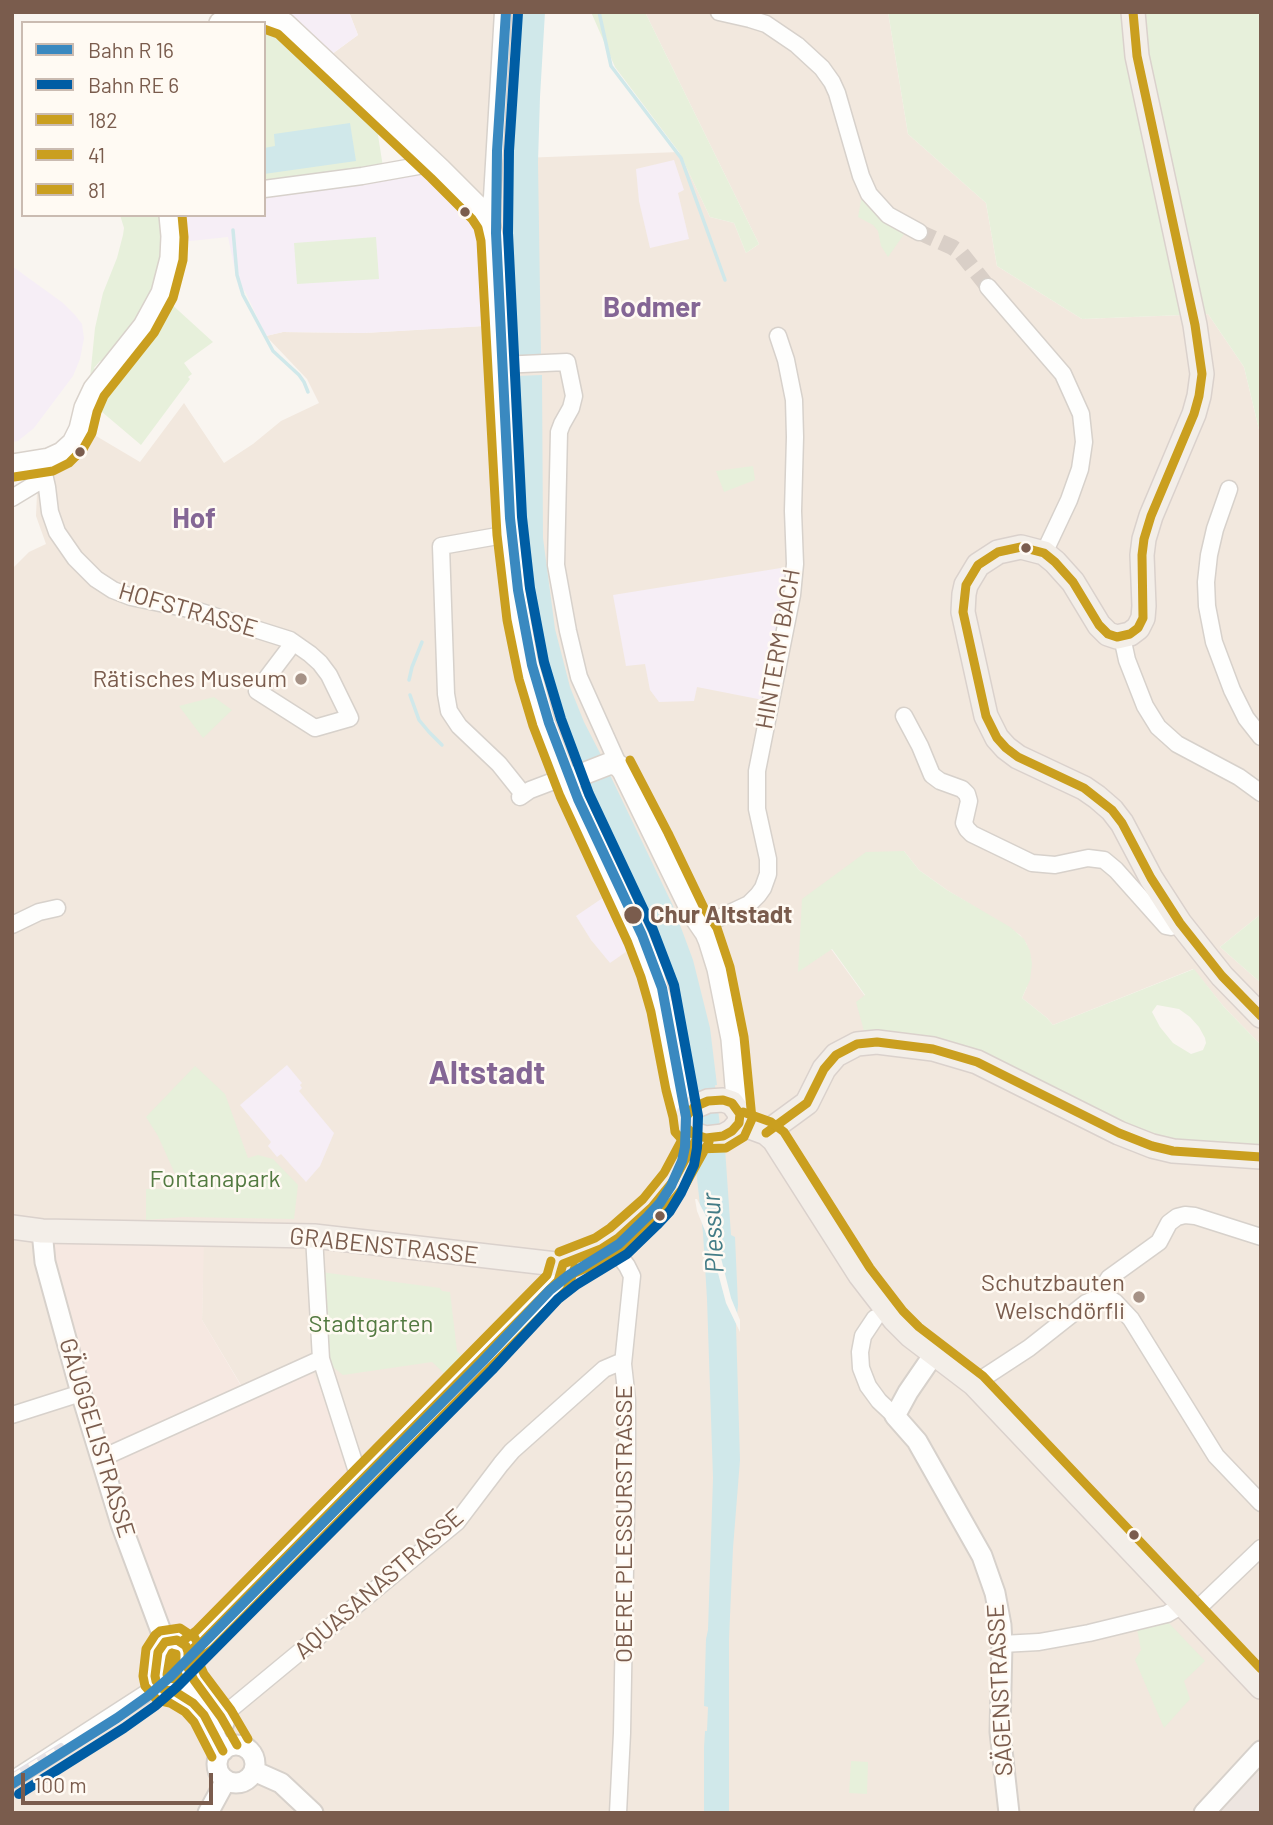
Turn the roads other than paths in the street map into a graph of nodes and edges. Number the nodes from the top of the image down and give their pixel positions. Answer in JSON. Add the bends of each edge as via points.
{"nodes":[{"id":1,"x":503,"y":12,"type":"edge"},
{"id":2,"x":719,"y":12,"type":"edge"},
{"id":3,"x":1133,"y":12,"type":"edge"},
{"id":4,"x":224,"y":21,"type":"edge"},
{"id":5,"x":430,"y":160,"type":"junction"},
{"id":6,"x":266,"y":189,"type":"edge"},
{"id":7,"x":170,"y":217,"type":"edge"},
{"id":8,"x":486,"y":217,"type":"junction"},
{"id":9,"x":919,"y":232,"type":"tunnel mouth"},
{"id":10,"x":988,"y":287,"type":"tunnel mouth"},
{"id":11,"x":778,"y":336,"type":"dead end"},
{"id":12,"x":505,"y":365,"type":"junction"},
{"id":13,"x":12,"y":465,"type":"edge"},
{"id":14,"x":43,"y":470,"type":"junction"},
{"id":15,"x":1229,"y":489,"type":"dead end"},
{"id":16,"x":12,"y":498,"type":"edge"},
{"id":17,"x":509,"y":534,"type":"junction"},
{"id":18,"x":1044,"y":553,"type":"junction"},
{"id":19,"x":202,"y":622,"type":"dead end"},
{"id":20,"x":1122,"y":637,"type":"junction"},
{"id":21,"x":288,"y":650,"type":"junction"},
{"id":22,"x":329,"y":675,"type":"junction"},
{"id":23,"x":904,"y":716,"type":"dead end"},
{"id":24,"x":1261,"y":737,"type":"edge"},
{"id":25,"x":612,"y":765,"type":"junction"},
{"id":26,"x":572,"y":778,"type":"junction"},
{"id":27,"x":1261,"y":793,"type":"edge"},
{"id":28,"x":57,"y":908,"type":"dead end"},
{"id":29,"x":1180,"y":923,"type":"junction"},
{"id":30,"x":12,"y":925,"type":"edge"},
{"id":31,"x":702,"y":926,"type":"junction"},
{"id":32,"x":1261,"y":1016,"type":"edge"},
{"id":33,"x":730,"y":1117,"type":"junction"},
{"id":34,"x":693,"y":1128,"type":"junction"},
{"id":35,"x":765,"y":1133,"type":"junction"},
{"id":36,"x":1261,"y":1157,"type":"edge"},
{"id":37,"x":12,"y":1227,"type":"edge"},
{"id":38,"x":42,"y":1231,"type":"junction"},
{"id":39,"x":314,"y":1236,"type":"junction"},
{"id":40,"x":1261,"y":1237,"type":"edge"},
{"id":41,"x":610,"y":1243,"type":"junction"},
{"id":42,"x":563,"y":1264,"type":"junction"},
{"id":43,"x":1101,"y":1297,"type":"junction"},
{"id":44,"x":875,"y":1318,"type":"dead end"},
{"id":45,"x":934,"y":1354,"type":"junction"},
{"id":46,"x":321,"y":1359,"type":"junction"},
{"id":47,"x":623,"y":1364,"type":"junction"},
{"id":48,"x":974,"y":1384,"type":"junction"},
{"id":49,"x":81,"y":1393,"type":"junction"},
{"id":50,"x":12,"y":1415,"type":"edge"},
{"id":51,"x":895,"y":1416,"type":"junction"},
{"id":52,"x":102,"y":1458,"type":"junction"},
{"id":53,"x":360,"y":1481,"type":"junction"},
{"id":54,"x":1261,"y":1503,"type":"edge"},
{"id":55,"x":1261,"y":1548,"type":"edge"},
{"id":56,"x":1188,"y":1609,"type":"junction"},
{"id":57,"x":165,"y":1642,"type":"junction"},
{"id":58,"x":1003,"y":1644,"type":"junction"},
{"id":59,"x":188,"y":1660,"type":"junction"},
{"id":60,"x":1261,"y":1687,"type":"edge"},
{"id":61,"x":167,"y":1688,"type":"junction"},
{"id":62,"x":221,"y":1717,"type":"junction"},
{"id":63,"x":230,"y":1748,"type":"junction"},
{"id":64,"x":1261,"y":1751,"type":"edge"},
{"id":65,"x":254,"y":1771,"type":"junction"},
{"id":66,"x":12,"y":1780,"type":"edge"},
{"id":67,"x":226,"y":1780,"type":"junction"},
{"id":68,"x":208,"y":1813,"type":"edge"},
{"id":69,"x":313,"y":1813,"type":"edge"},
{"id":70,"x":618,"y":1813,"type":"edge"},
{"id":71,"x":1009,"y":1813,"type":"edge"},
{"id":72,"x":1204,"y":1813,"type":"edge"}],
"edges":[{"from":1,"to":8,"type":"street","via":[[492,197]]},
{"from":2,"to":9,"type":"street","via":[[766,24],[822,68],[837,93],[869,194],[888,215]]},
{"from":3,"to":20,"type":"main road","via":[[1137,56],[1202,374],[1194,414],[1144,539],[1143,618],[1134,632]]},
{"from":4,"to":5,"type":"main road","via":[[249,13],[285,24]]},
{"from":5,"to":6,"type":"street","via":[[375,174]]},
{"from":5,"to":8,"type":"main road"},
{"from":7,"to":14,"type":"main road","via":[[171,258],[162,293],[144,326],[93,389],[73,443]]},
{"from":8,"to":12,"type":"main road","via":[[493,239]]},
{"from":10,"to":18,"type":"street","via":[[1063,374],[1081,414],[1084,442],[1080,469]]},
{"from":11,"to":31,"type":"street","name":"HINTERM BACH","via":[[794,400],[795,564],[757,771],[757,809],[768,874],[749,904]]},
{"from":12,"to":17,"type":"main road"},
{"from":12,"to":25,"type":"street","via":[[567,362],[574,396],[559,432],[556,565],[579,677]]},
{"from":13,"to":14,"type":"main road"},
{"from":14,"to":16,"type":"street"},
{"from":14,"to":22,"type":"street","name":"HOFSTRASSE","via":[[57,532],[96,579],[131,597],[279,635],[299,645]]},
{"from":15,"to":24,"type":"street","via":[[1209,555],[1207,606],[1231,690]]},
{"from":17,"to":26,"type":"main road","via":[[531,676],[544,722]]},
{"from":17,"to":26,"type":"street","via":[[441,546],[447,705],[459,726],[499,764],[521,795]]},
{"from":18,"to":20,"type":"main road","via":[[1065,572],[1103,630]]},
{"from":18,"to":29,"type":"main road","via":[[1021,547],[998,552],[978,565],[966,585],[963,612],[988,722],[1012,753],[1084,788],[1112,810]]},
{"from":19,"to":21,"type":"street"},
{"from":20,"to":27,"type":"street","via":[[1127,660],[1157,727],[1177,744]]},
{"from":21,"to":22,"type":"street"},
{"from":21,"to":22,"type":"street","via":[[257,691],[315,728],[350,719]]},
{"from":23,"to":29,"type":"street","via":[[932,775],[967,794],[964,823],[972,834],[1037,864],[1104,860],[1167,926]]},
{"from":25,"to":26,"type":"main road"},
{"from":25,"to":31,"type":"main road"},
{"from":26,"to":34,"type":"main road","via":[[586,828],[653,973],[677,1088]]},
{"from":28,"to":30,"type":"street"},
{"from":29,"to":32,"type":"main road"},
{"from":31,"to":33,"type":"main road","via":[[728,1016],[734,1059]]},
{"from":33,"to":34,"type":"main road","via":[[706,1138]]},
{"from":33,"to":34,"type":"main road","via":[[708,1101]]},
{"from":33,"to":35,"type":"main road"},
{"from":34,"to":41,"type":"main road","name":"GRABENSTRASSE","via":[[682,1167],[664,1194]]},
{"from":35,"to":36,"type":"main road","via":[[807,1102],[836,1055],[852,1046],[877,1042],[933,1048],[977,1062],[1152,1146]]},
{"from":35,"to":45,"type":"main road","via":[[870,1291]]},
{"from":37,"to":38,"type":"main road","name":"GRABENSTRASSE"},
{"from":38,"to":39,"type":"main road","name":"GRABENSTRASSE"},
{"from":38,"to":49,"type":"street","name":"GÄUGGELISTRASSE","via":[[45,1262]]},
{"from":39,"to":42,"type":"main road","name":"GRABENSTRASSE"},
{"from":39,"to":46,"type":"street"},
{"from":40,"to":43,"type":"street","via":[[1195,1216],[1177,1217],[1158,1242],[1109,1278]]},
{"from":41,"to":42,"type":"main road","name":"GRABENSTRASSE"},
{"from":41,"to":47,"type":"street","name":"OBERE PLESSURSTRASSE","via":[[632,1276]]},
{"from":42,"to":53,"type":"street","via":[[554,1285]]},
{"from":43,"to":48,"type":"street","via":[[1086,1303],[1029,1349]]},
{"from":43,"to":54,"type":"street","via":[[1115,1302],[1131,1319],[1216,1457]]},
{"from":44,"to":51,"type":"street","name":"SÄGENSTRASSE","via":[[863,1336],[861,1368],[868,1387]]},
{"from":45,"to":48,"type":"main road"},
{"from":45,"to":51,"type":"street"},
{"from":46,"to":52,"type":"street"},
{"from":46,"to":53,"type":"street"},
{"from":47,"to":62,"type":"street","name":"AQUASANASTRASSE","via":[[604,1369],[512,1451],[457,1521]]},
{"from":47,"to":70,"type":"street","name":"OBERE PLESSURSTRASSE","via":[[627,1458]]},
{"from":48,"to":56,"type":"main road"},
{"from":49,"to":50,"type":"street"},
{"from":49,"to":52,"type":"street","name":"GÄUGGELISTRASSE"},
{"from":51,"to":58,"type":"street","name":"SÄGENSTRASSE","via":[[923,1451],[982,1556],[998,1605]]},
{"from":52,"to":57,"type":"street","name":"GÄUGGELISTRASSE"},
{"from":53,"to":59,"type":"street"},
{"from":55,"to":56,"type":"street"},
{"from":56,"to":58,"type":"street","via":[[1047,1641]]},
{"from":56,"to":60,"type":"main road"},
{"from":57,"to":59,"type":"street","via":[[177,1640],[186,1646]]},
{"from":57,"to":61,"type":"street","via":[[158,1651],[155,1676]]},
{"from":58,"to":71,"type":"street","name":"SÄGENSTRASSE","via":[[1000,1732]]},
{"from":59,"to":61,"type":"street","via":[[186,1682],[180,1689]]},
{"from":59,"to":62,"type":"street","via":[[194,1680]]},
{"from":61,"to":63,"type":"street","via":[[193,1703]]},
{"from":61,"to":66,"type":"street"},
{"from":62,"to":63,"type":"street"},
{"from":63,"to":65,"type":"street","via":[[244,1747],[254,1757]]},
{"from":63,"to":67,"type":"street","via":[[218,1762]]},
{"from":64,"to":72,"type":"street"},
{"from":65,"to":67,"type":"street","via":[[246,1781]]},
{"from":65,"to":69,"type":"street","via":[[281,1783]]},
{"from":67,"to":68,"type":"street"}]}
